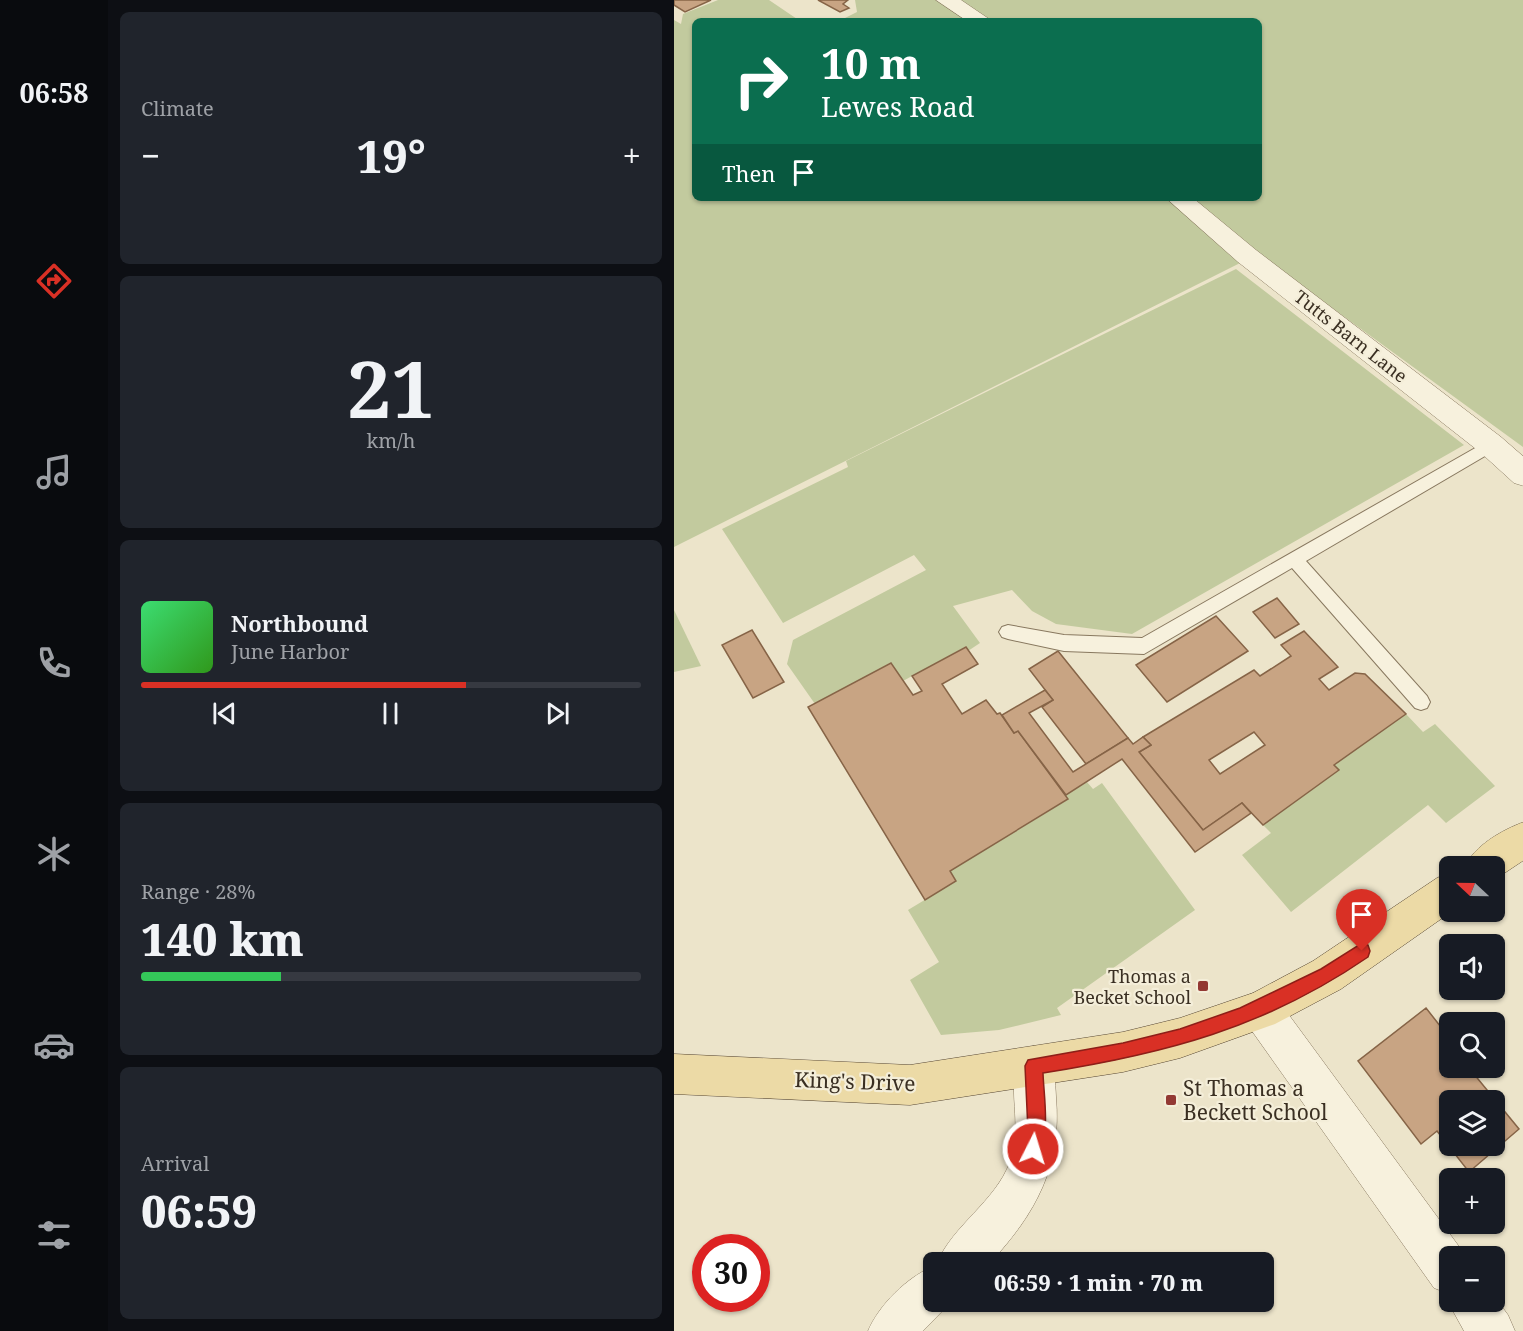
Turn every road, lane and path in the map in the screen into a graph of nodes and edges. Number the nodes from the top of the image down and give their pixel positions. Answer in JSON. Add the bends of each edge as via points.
{"nodes":[{"id":1,"x":946,"y":0,"type":"edge"},
{"id":2,"x":977,"y":18,"type":"edge"},
{"id":3,"x":1182,"y":201,"type":"edge"},
{"id":4,"x":1492,"y":445,"type":"junction"},
{"id":5,"x":1523,"y":475,"type":"edge"},
{"id":6,"x":1295,"y":560,"type":"junction"},
{"id":7,"x":1008,"y":632,"type":"dead end"},
{"id":8,"x":1421,"y":702,"type":"dead end"},
{"id":9,"x":1523,"y":839,"type":"edge"},
{"id":10,"x":1499,"y":856,"type":"edge"},
{"id":11,"x":1439,"y":899,"type":"edge"},
{"id":12,"x":1260,"y":1010,"type":"junction"},
{"id":13,"x":1034,"y":1066,"type":"junction"},
{"id":14,"x":674,"y":1074,"type":"edge"},
{"id":15,"x":970,"y":1252,"type":"edge"},
{"id":16,"x":1439,"y":1257,"type":"edge"},
{"id":17,"x":923,"y":1299,"type":"edge"},
{"id":18,"x":1478,"y":1312,"type":"edge"},
{"id":19,"x":891,"y":1331,"type":"edge"},
{"id":20,"x":1492,"y":1331,"type":"edge"}],
"edges":[{"from":1,"to":2,"type":"street"},
{"from":3,"to":4,"type":"street","name":"Tutts Barn Lane"},
{"from":4,"to":5,"type":"street","name":"Tutts Barn Lane"},
{"from":4,"to":6,"type":"lane"},
{"from":6,"to":7,"type":"lane","via":[[1144,646],[1064,643]]},
{"from":6,"to":8,"type":"lane"},
{"from":9,"to":10,"type":"main road"},
{"from":11,"to":12,"type":"main road","name":"King's Drive","via":[[1327,975]]},
{"from":12,"to":13,"type":"main road","name":"King's Drive","via":[[1180,1038],[1123,1052]]},
{"from":12,"to":16,"type":"street"},
{"from":13,"to":14,"type":"main road","name":"King's Drive","via":[[910,1085]]},
{"from":13,"to":15,"type":"street","via":[[1036,1131],[1030,1167],[986,1236]]},
{"from":17,"to":19,"type":"street"},
{"from":18,"to":20,"type":"street"}]}
